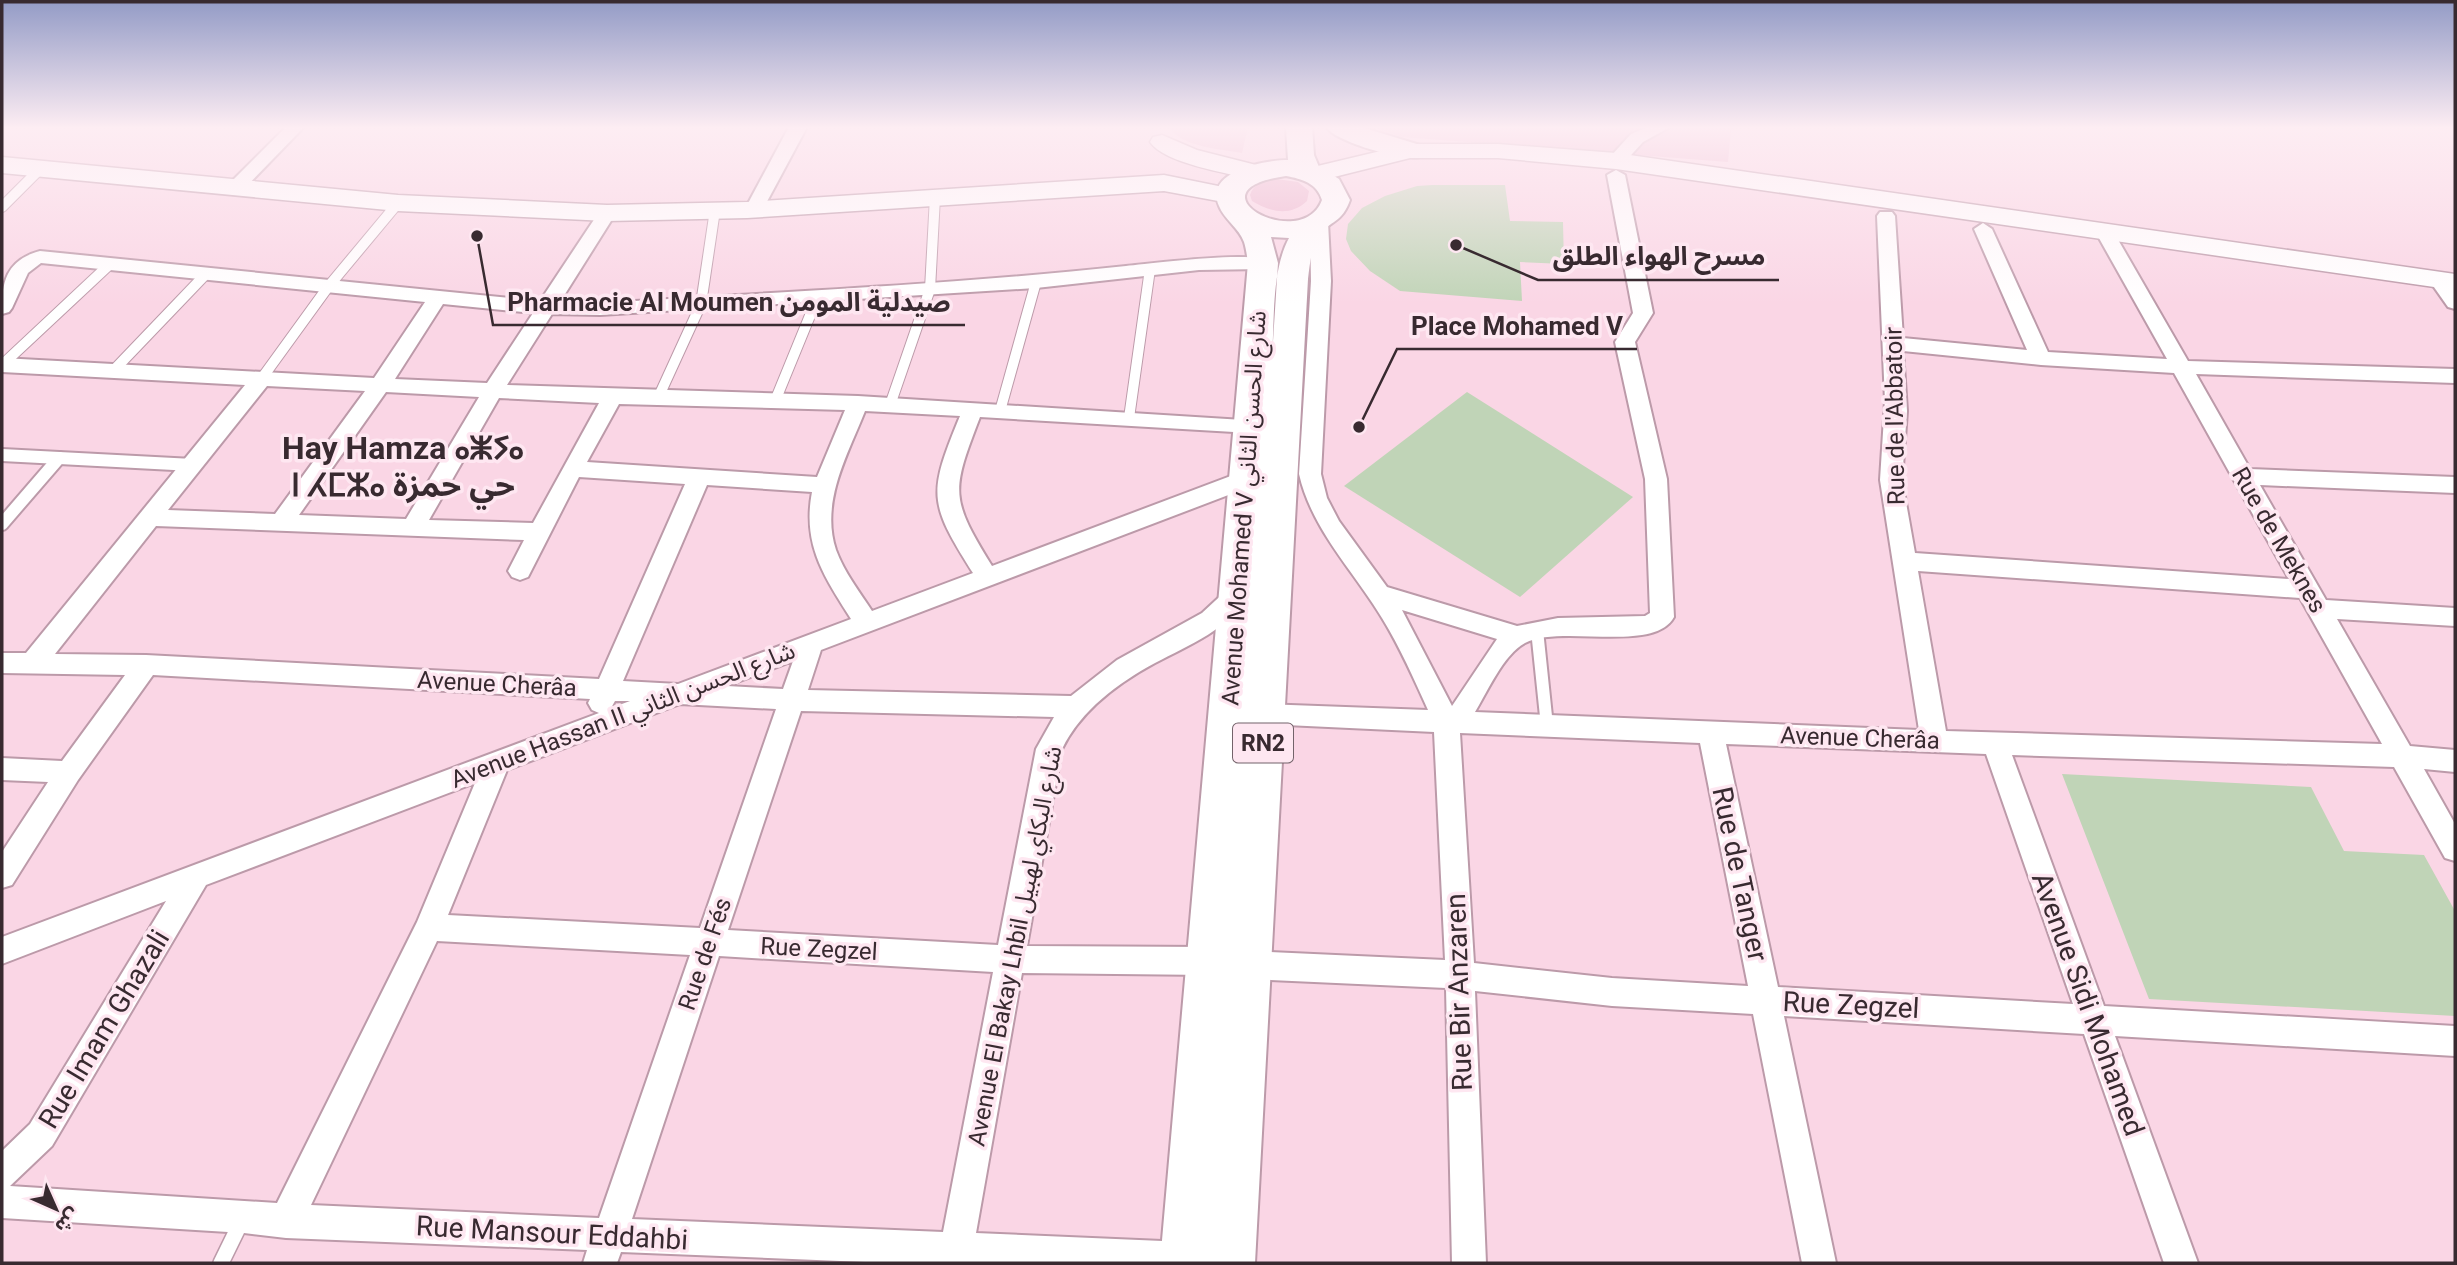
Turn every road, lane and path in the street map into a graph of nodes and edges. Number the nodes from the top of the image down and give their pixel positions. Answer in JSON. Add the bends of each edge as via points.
{"nodes":[{"id":1,"x":23,"y":186,"type":"edge"},
{"id":2,"x":214,"y":186,"type":"edge"},
{"id":3,"x":766,"y":186,"type":"edge"},
{"id":4,"x":1114,"y":186,"type":"edge"},
{"id":5,"x":1173,"y":186,"type":"edge"},
{"id":6,"x":1240,"y":186,"type":"edge"},
{"id":7,"x":1330,"y":186,"type":"edge"},
{"id":8,"x":1359,"y":186,"type":"edge"},
{"id":9,"x":1619,"y":186,"type":"edge"},
{"id":10,"x":1717,"y":186,"type":"edge"},
{"id":11,"x":1741,"y":186,"type":"edge"},
{"id":12,"x":235,"y":188,"type":"joint"},
{"id":13,"x":934,"y":197,"type":"junction"},
{"id":14,"x":398,"y":203,"type":"junction"},
{"id":15,"x":2,"y":207,"type":"edge"},
{"id":16,"x":1236,"y":207,"type":"junction"},
{"id":17,"x":754,"y":209,"type":"junction"},
{"id":18,"x":715,"y":210,"type":"junction"},
{"id":19,"x":607,"y":213,"type":"junction"},
{"id":20,"x":1886,"y":216,"type":"junction"},
{"id":21,"x":1321,"y":218,"type":"junction"},
{"id":22,"x":1983,"y":229,"type":"junction"},
{"id":23,"x":2108,"y":239,"type":"junction"},
{"id":24,"x":1263,"y":263,"type":"junction"},
{"id":25,"x":109,"y":265,"type":"junction"},
{"id":26,"x":1150,"y":269,"type":"junction"},
{"id":27,"x":204,"y":276,"type":"junction"},
{"id":28,"x":1036,"y":282,"type":"junction"},
{"id":29,"x":328,"y":287,"type":"junction"},
{"id":30,"x":930,"y":289,"type":"junction"},
{"id":31,"x":2451,"y":292,"type":"edge"},
{"id":32,"x":818,"y":296,"type":"junction"},
{"id":33,"x":438,"y":297,"type":"junction"},
{"id":34,"x":701,"y":304,"type":"junction"},
{"id":35,"x":2,"y":308,"type":"edge"},
{"id":36,"x":548,"y":308,"type":"junction"},
{"id":37,"x":1895,"y":344,"type":"junction"},
{"id":38,"x":2041,"y":358,"type":"junction"},
{"id":39,"x":2,"y":365,"type":"edge"},
{"id":40,"x":2181,"y":367,"type":"junction"},
{"id":41,"x":113,"y":370,"type":"junction"},
{"id":42,"x":2455,"y":376,"type":"edge"},
{"id":43,"x":262,"y":378,"type":"junction"},
{"id":44,"x":380,"y":385,"type":"junction"},
{"id":45,"x":492,"y":392,"type":"junction"},
{"id":46,"x":613,"y":397,"type":"junction"},
{"id":47,"x":658,"y":398,"type":"junction"},
{"id":48,"x":775,"y":401,"type":"junction"},
{"id":49,"x":858,"y":403,"type":"junction"},
{"id":50,"x":890,"y":405,"type":"junction"},
{"id":51,"x":973,"y":409,"type":"junction"},
{"id":52,"x":1000,"y":411,"type":"junction"},
{"id":53,"x":1129,"y":418,"type":"junction"},
{"id":54,"x":1251,"y":426,"type":"junction"},
{"id":55,"x":2,"y":455,"type":"edge"},
{"id":56,"x":59,"y":458,"type":"junction"},
{"id":57,"x":193,"y":465,"type":"junction"},
{"id":58,"x":572,"y":469,"type":"junction"},
{"id":59,"x":700,"y":476,"type":"junction"},
{"id":60,"x":2243,"y":476,"type":"junction"},
{"id":61,"x":1244,"y":480,"type":"junction"},
{"id":62,"x":826,"y":485,"type":"junction"},
{"id":63,"x":2455,"y":485,"type":"edge"},
{"id":64,"x":152,"y":518,"type":"junction"},
{"id":65,"x":282,"y":522,"type":"junction"},
{"id":66,"x":2,"y":524,"type":"edge"},
{"id":67,"x":413,"y":527,"type":"junction"},
{"id":68,"x":540,"y":532,"type":"junction"},
{"id":69,"x":1903,"y":561,"type":"junction"},
{"id":70,"x":520,"y":571,"type":"dead end"},
{"id":71,"x":987,"y":577,"type":"junction"},
{"id":72,"x":1237,"y":594,"type":"junction"},
{"id":73,"x":1378,"y":594,"type":"junction"},
{"id":74,"x":2313,"y":599,"type":"junction"},
{"id":75,"x":2455,"y":617,"type":"edge"},
{"id":76,"x":867,"y":623,"type":"junction"},
{"id":77,"x":1527,"y":633,"type":"junction"},
{"id":78,"x":811,"y":644,"type":"junction"},
{"id":79,"x":2,"y":663,"type":"edge"},
{"id":80,"x":33,"y":663,"type":"junction"},
{"id":81,"x":146,"y":665,"type":"junction"},
{"id":82,"x":606,"y":690,"type":"junction"},
{"id":83,"x":676,"y":695,"type":"junction"},
{"id":84,"x":792,"y":700,"type":"junction"},
{"id":85,"x":1077,"y":707,"type":"junction"},
{"id":86,"x":1264,"y":714,"type":"junction"},
{"id":87,"x":1451,"y":721,"type":"junction"},
{"id":88,"x":1547,"y":726,"type":"junction"},
{"id":89,"x":590,"y":727,"type":"junction"},
{"id":90,"x":1711,"y":732,"type":"junction"},
{"id":91,"x":1934,"y":740,"type":"junction"},
{"id":92,"x":1995,"y":744,"type":"junction"},
{"id":93,"x":2403,"y":756,"type":"junction"},
{"id":94,"x":2455,"y":761,"type":"edge"},
{"id":95,"x":497,"y":762,"type":"junction"},
{"id":96,"x":2,"y":769,"type":"edge"},
{"id":97,"x":69,"y":772,"type":"junction"},
{"id":98,"x":2455,"y":849,"type":"edge"},
{"id":99,"x":2,"y":876,"type":"edge"},
{"id":100,"x":196,"y":877,"type":"junction"},
{"id":101,"x":429,"y":927,"type":"junction"},
{"id":102,"x":709,"y":943,"type":"junction"},
{"id":103,"x":2,"y":950,"type":"edge"},
{"id":104,"x":1010,"y":959,"type":"junction"},
{"id":105,"x":1228,"y":963,"type":"junction"},
{"id":106,"x":1460,"y":975,"type":"junction"},
{"id":107,"x":1765,"y":1000,"type":"junction"},
{"id":108,"x":2093,"y":1018,"type":"junction"},
{"id":109,"x":2455,"y":1041,"type":"edge"},
{"id":110,"x":2,"y":1172,"type":"edge"},
{"id":111,"x":2,"y":1202,"type":"edge"},
{"id":112,"x":244,"y":1216,"type":"junction"},
{"id":113,"x":286,"y":1222,"type":"junction"},
{"id":114,"x":604,"y":1250,"type":"edge"},
{"id":115,"x":955,"y":1257,"type":"edge"},
{"id":116,"x":1186,"y":1261,"type":"edge"},
{"id":117,"x":221,"y":1263,"type":"edge"},
{"id":118,"x":1237,"y":1263,"type":"edge"},
{"id":119,"x":1469,"y":1263,"type":"edge"},
{"id":120,"x":1819,"y":1263,"type":"edge"},
{"id":121,"x":2181,"y":1263,"type":"edge"}],
"edges":[{"from":1,"to":15,"type":"lane"},
{"from":2,"to":12,"type":"main road"},
{"from":3,"to":17,"type":"street"},
{"from":4,"to":13,"type":"main road"},
{"from":5,"to":16,"type":"main road"},
{"from":6,"to":16,"type":"highway"},
{"from":7,"to":21,"type":"highway","via":[[1336,200]]},
{"from":8,"to":21,"type":"main road"},
{"from":9,"to":77,"type":"street","via":[[1643,313],[1625,342],[1656,479],[1664,610],[1649,625]]},
{"from":10,"to":20,"type":"main road"},
{"from":11,"to":23,"type":"main road"},
{"from":12,"to":14,"type":"main road"},
{"from":13,"to":17,"type":"main road"},
{"from":13,"to":30,"type":"lane"},
{"from":14,"to":19,"type":"main road"},
{"from":14,"to":29,"type":"lane"},
{"from":16,"to":21,"type":"highway","via":[[1254,225],[1282,230]]},
{"from":16,"to":24,"type":"highway","name":"Avenue Mohamed V شارع الحسن الثاني","number":"RN2","via":[[1258,240]]},
{"from":17,"to":18,"type":"main road"},
{"from":18,"to":19,"type":"main road"},
{"from":18,"to":34,"type":"lane"},
{"from":19,"to":36,"type":"street"},
{"from":20,"to":22,"type":"main road"},
{"from":20,"to":37,"type":"street","name":"Rue de l'Abbatoir"},
{"from":21,"to":73,"type":"street","via":[[1310,474],[1330,524]]},
{"from":21,"to":86,"type":"highway","name":"Avenue Mohamed V شارع الحسن الثاني","number":"RN2","via":[[1302,238],[1294,265]]},
{"from":22,"to":23,"type":"main road"},
{"from":22,"to":38,"type":"street"},
{"from":23,"to":31,"type":"main road"},
{"from":23,"to":40,"type":"street","name":"Rue de Meknes"},
{"from":24,"to":26,"type":"street"},
{"from":24,"to":54,"type":"highway","name":"Avenue Mohamed V شارع الحسن الثاني","number":"RN2"},
{"from":25,"to":27,"type":"street"},
{"from":25,"to":35,"type":"street","via":[[31,259],[22,265]]},
{"from":25,"to":39,"type":"lane"},
{"from":26,"to":28,"type":"street"},
{"from":26,"to":53,"type":"lane"},
{"from":27,"to":29,"type":"street"},
{"from":27,"to":41,"type":"lane"},
{"from":28,"to":30,"type":"street"},
{"from":28,"to":52,"type":"lane"},
{"from":29,"to":33,"type":"street"},
{"from":29,"to":43,"type":"lane"},
{"from":30,"to":32,"type":"street"},
{"from":30,"to":50,"type":"lane"},
{"from":32,"to":34,"type":"street"},
{"from":32,"to":48,"type":"lane"},
{"from":33,"to":36,"type":"street"},
{"from":33,"to":44,"type":"street"},
{"from":34,"to":36,"type":"street"},
{"from":34,"to":47,"type":"lane"},
{"from":36,"to":45,"type":"street"},
{"from":37,"to":38,"type":"street"},
{"from":37,"to":69,"type":"street","name":"Rue de l'Abbatoir","via":[[1897,432],[1891,480]]},
{"from":38,"to":40,"type":"street"},
{"from":39,"to":41,"type":"street"},
{"from":40,"to":42,"type":"street"},
{"from":40,"to":60,"type":"street","name":"Rue de Meknes"},
{"from":41,"to":43,"type":"street"},
{"from":43,"to":44,"type":"street"},
{"from":43,"to":57,"type":"street"},
{"from":44,"to":45,"type":"street"},
{"from":44,"to":65,"type":"street"},
{"from":45,"to":46,"type":"street"},
{"from":45,"to":67,"type":"street"},
{"from":46,"to":47,"type":"street"},
{"from":46,"to":58,"type":"street"},
{"from":47,"to":48,"type":"street"},
{"from":48,"to":49,"type":"street"},
{"from":49,"to":50,"type":"street"},
{"from":49,"to":62,"type":"street"},
{"from":50,"to":51,"type":"street"},
{"from":51,"to":52,"type":"street"},
{"from":51,"to":71,"type":"street","via":[[946,496],[954,520]]},
{"from":52,"to":53,"type":"street"},
{"from":53,"to":54,"type":"street"},
{"from":54,"to":61,"type":"highway","name":"Avenue Mohamed V شارع الحسن الثاني","number":"RN2"},
{"from":55,"to":56,"type":"lane"},
{"from":56,"to":57,"type":"lane"},
{"from":56,"to":66,"type":"lane"},
{"from":57,"to":64,"type":"street"},
{"from":58,"to":59,"type":"street"},
{"from":58,"to":68,"type":"street"},
{"from":59,"to":62,"type":"street"},
{"from":59,"to":82,"type":"street"},
{"from":60,"to":63,"type":"street"},
{"from":60,"to":74,"type":"street","name":"Rue de Meknes"},
{"from":61,"to":71,"type":"street","name":"Avenue Hassan II شارع الحسن الثاني"},
{"from":61,"to":72,"type":"highway","name":"Avenue Mohamed V شارع الحسن الثاني","number":"RN2"},
{"from":62,"to":76,"type":"street","via":[[819,523],[824,548]]},
{"from":64,"to":65,"type":"street"},
{"from":64,"to":80,"type":"street"},
{"from":65,"to":67,"type":"street"},
{"from":67,"to":68,"type":"street"},
{"from":68,"to":70,"type":"street"},
{"from":69,"to":74,"type":"street"},
{"from":69,"to":91,"type":"street","name":"Rue de l'Abbatoir"},
{"from":71,"to":76,"type":"street","name":"Avenue Hassan II شارع الحسن الثاني"},
{"from":72,"to":85,"type":"street","name":"Avenue El Bakay Lhbil شارع البكاي لهبيل","via":[[1214,620],[1125,668]]},
{"from":72,"to":105,"type":"highway","name":"Avenue Mohamed V شارع الحسن الثاني","number":"RN2"},
{"from":73,"to":77,"type":"street"},
{"from":73,"to":87,"type":"street"},
{"from":74,"to":75,"type":"street"},
{"from":74,"to":93,"type":"street","name":"Rue de Meknes"},
{"from":76,"to":78,"type":"street","name":"Avenue Hassan II شارع الحسن الثاني"},
{"from":77,"to":87,"type":"street","via":[[1503,650]]},
{"from":77,"to":88,"type":"lane"},
{"from":78,"to":83,"type":"street","name":"Avenue Hassan II شارع الحسن الثاني"},
{"from":78,"to":84,"type":"street","name":"Rue de Fés"},
{"from":79,"to":80,"type":"street","name":"Avenue Cherâa"},
{"from":80,"to":81,"type":"street","name":"Avenue Cherâa"},
{"from":81,"to":82,"type":"street","name":"Avenue Cherâa"},
{"from":81,"to":97,"type":"street"},
{"from":82,"to":83,"type":"street","name":"Avenue Cherâa"},
{"from":82,"to":89,"type":"street"},
{"from":83,"to":84,"type":"street","name":"Avenue Cherâa"},
{"from":83,"to":89,"type":"street","name":"Avenue Hassan II شارع الحسن الثاني"},
{"from":84,"to":85,"type":"street","name":"Avenue Cherâa"},
{"from":84,"to":102,"type":"street","name":"Rue de Fés"},
{"from":85,"to":104,"type":"street","name":"Avenue El Bakay Lhbil شارع البكاي لهبيل","via":[[1049,749]]},
{"from":86,"to":87,"type":"street","name":"Avenue Cherâa"},
{"from":86,"to":105,"type":"highway","name":"Avenue Mohamed V شارع الحسن الثاني","number":"RN2"},
{"from":87,"to":88,"type":"street","name":"Avenue Cherâa"},
{"from":87,"to":106,"type":"street","name":"Rue Bir Anzaren"},
{"from":88,"to":90,"type":"street","name":"Avenue Cherâa"},
{"from":89,"to":95,"type":"street","name":"Avenue Hassan II شارع الحسن الثاني"},
{"from":90,"to":91,"type":"street","name":"Avenue Cherâa"},
{"from":90,"to":107,"type":"street","name":"Rue de Tanger"},
{"from":91,"to":92,"type":"street","name":"Avenue Cherâa"},
{"from":92,"to":93,"type":"street","name":"Avenue Cherâa"},
{"from":92,"to":108,"type":"street","name":"Avenue Sidi Mohamed"},
{"from":93,"to":94,"type":"street","name":"Avenue Cherâa"},
{"from":93,"to":98,"type":"street","name":"Rue de Meknes"},
{"from":95,"to":100,"type":"street","name":"Avenue Hassan II شارع الحسن الثاني"},
{"from":95,"to":101,"type":"street"},
{"from":96,"to":97,"type":"street"},
{"from":97,"to":99,"type":"street"},
{"from":100,"to":103,"type":"street","name":"Avenue Hassan II شارع الحسن الثاني"},
{"from":100,"to":110,"type":"street","name":"Rue Imam Ghazali","via":[[41,1135]]},
{"from":101,"to":102,"type":"street","name":"Rue Zegzel"},
{"from":101,"to":113,"type":"street"},
{"from":102,"to":104,"type":"street","name":"Rue Zegzel"},
{"from":102,"to":114,"type":"street","name":"Rue de Fés"},
{"from":104,"to":105,"type":"street","name":"Rue Zegzel"},
{"from":104,"to":115,"type":"street","name":"Avenue El Bakay Lhbil شارع البكاي لهبيل"},
{"from":105,"to":106,"type":"street","name":"Rue Zegzel"},
{"from":105,"to":116,"type":"highway","name":"Avenue Mohamed V شارع الحسن الثاني","number":"RN2"},
{"from":105,"to":118,"type":"highway","name":"Avenue Mohamed V شارع الحسن الثاني","number":"RN2"},
{"from":106,"to":107,"type":"street","name":"Rue Zegzel","via":[[1612,992]]},
{"from":106,"to":119,"type":"street","name":"Rue Bir Anzaren"},
{"from":107,"to":108,"type":"street","name":"Rue Zegzel"},
{"from":107,"to":120,"type":"street","name":"Rue de Tanger"},
{"from":108,"to":109,"type":"street","name":"Rue Zegzel"},
{"from":108,"to":121,"type":"street","name":"Avenue Sidi Mohamed"},
{"from":111,"to":112,"type":"street","name":"Rue Mansour Eddahbi"},
{"from":112,"to":113,"type":"street","name":"Rue Mansour Eddahbi"},
{"from":112,"to":117,"type":"lane"},
{"from":113,"to":114,"type":"street","name":"Rue Mansour Eddahbi"},
{"from":114,"to":115,"type":"street","name":"Rue Mansour Eddahbi"},
{"from":115,"to":116,"type":"street","name":"Rue Mansour Eddahbi"}]}
